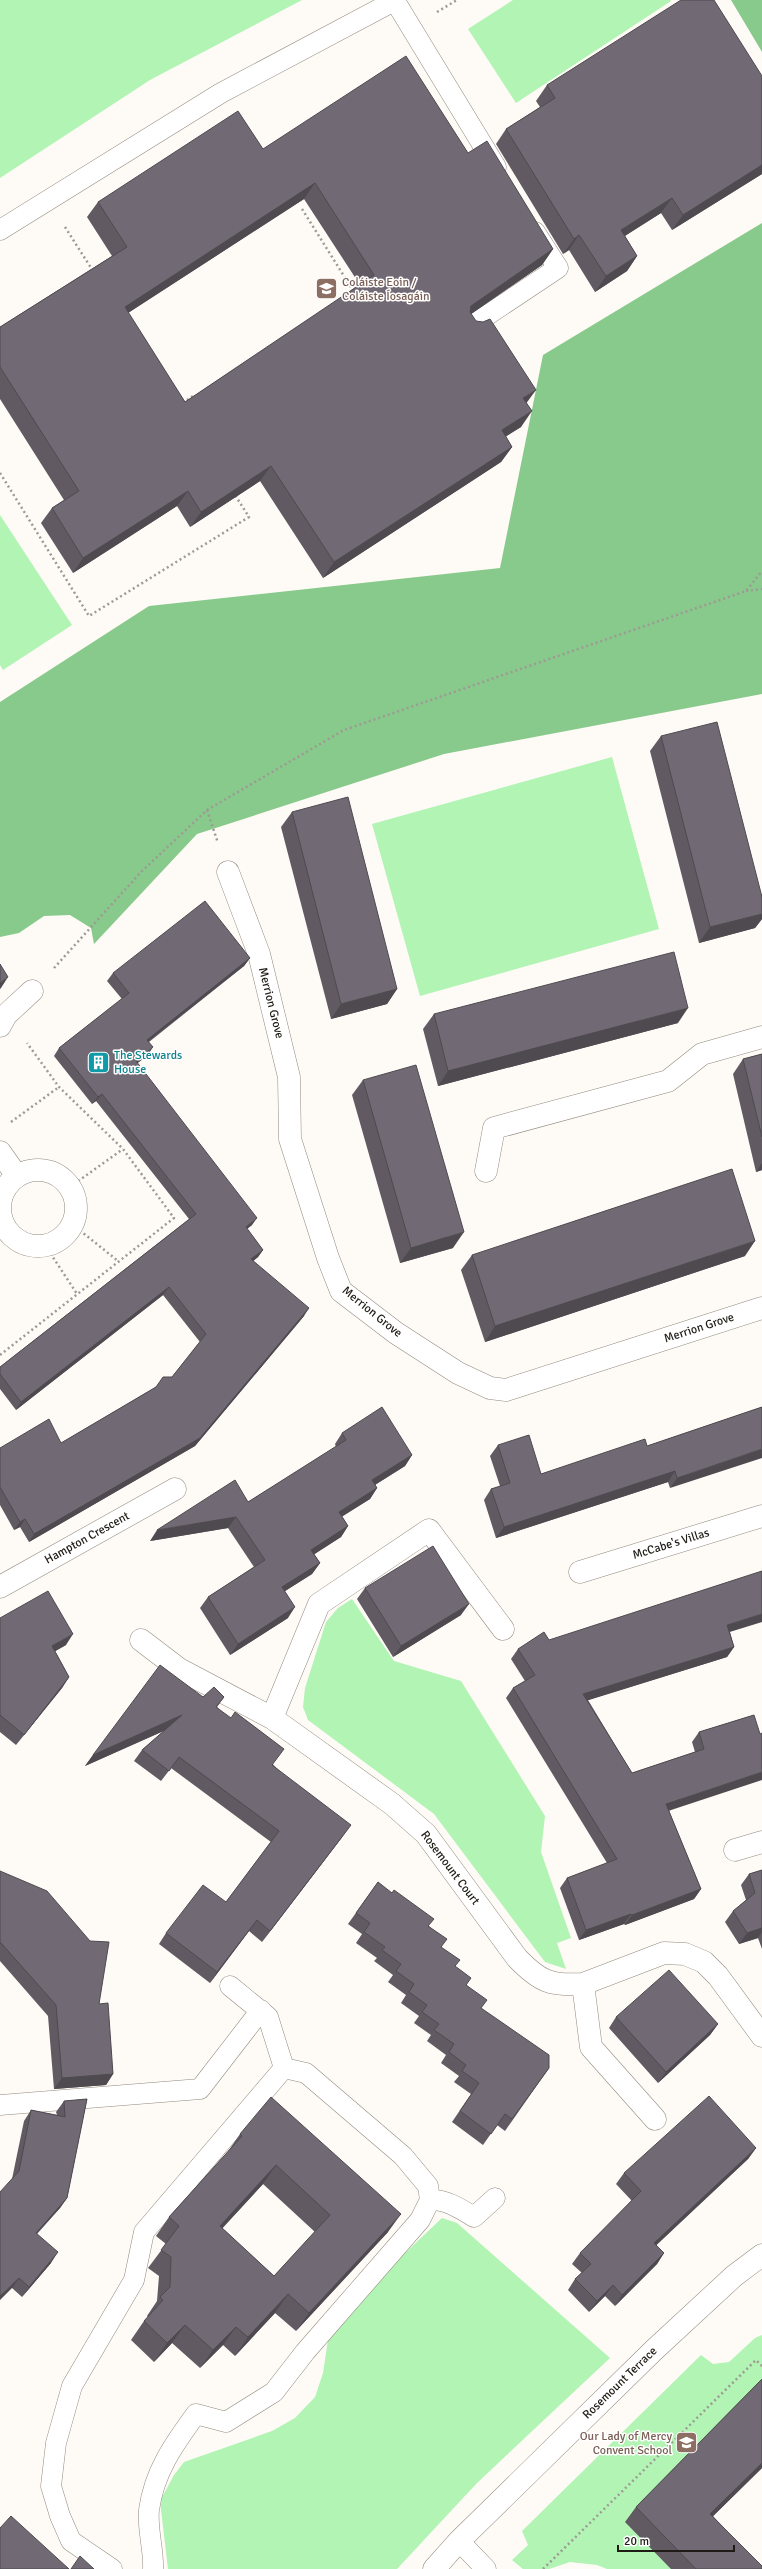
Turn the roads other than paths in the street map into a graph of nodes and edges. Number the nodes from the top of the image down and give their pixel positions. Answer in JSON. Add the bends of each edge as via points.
{"nodes":[{"id":1,"x":396,"y":0,"type":"edge"},
{"id":2,"x":504,"y":181,"type":"edge"},
{"id":3,"x":525,"y":215,"type":"edge"},
{"id":4,"x":0,"y":230,"type":"edge"},
{"id":5,"x":471,"y":326,"type":"edge"},
{"id":6,"x":228,"y":872,"type":"dead end"},
{"id":7,"x":32,"y":991,"type":"road end"},
{"id":8,"x":3,"y":1020,"type":"edge"},
{"id":9,"x":762,"y":1037,"type":"edge"},
{"id":10,"x":0,"y":1152,"type":"edge"},
{"id":11,"x":486,"y":1171,"type":"dead end"},
{"id":12,"x":17,"y":1176,"type":"junction"},
{"id":13,"x":762,"y":1308,"type":"edge"},
{"id":14,"x":175,"y":1490,"type":"dead end"},
{"id":15,"x":762,"y":1516,"type":"edge"},
{"id":16,"x":580,"y":1572,"type":"dead end"},
{"id":17,"x":0,"y":1587,"type":"edge"},
{"id":18,"x":503,"y":1629,"type":"dead end"},
{"id":19,"x":141,"y":1640,"type":"dead end"},
{"id":20,"x":272,"y":1718,"type":"junction"},
{"id":21,"x":762,"y":1842,"type":"edge"},
{"id":22,"x":735,"y":1850,"type":"dead end"},
{"id":23,"x":583,"y":1984,"type":"junction"},
{"id":24,"x":230,"y":1986,"type":"dead end"},
{"id":25,"x":261,"y":2010,"type":"junction"},
{"id":26,"x":762,"y":2036,"type":"edge"},
{"id":27,"x":284,"y":2068,"type":"junction"},
{"id":28,"x":0,"y":2105,"type":"edge"},
{"id":29,"x":655,"y":2119,"type":"dead end"},
{"id":30,"x":495,"y":2198,"type":"dead end"},
{"id":31,"x":430,"y":2200,"type":"junction"},
{"id":32,"x":762,"y":2255,"type":"edge"},
{"id":33,"x":459,"y":2541,"type":"junction"},
{"id":34,"x":112,"y":2569,"type":"edge"},
{"id":35,"x":153,"y":2569,"type":"edge"},
{"id":36,"x":434,"y":2569,"type":"edge"},
{"id":37,"x":486,"y":2569,"type":"edge"}],
"edges":[{"from":1,"to":2,"type":"lane"},
{"from":1,"to":4,"type":"lane","via":[[221,92]]},
{"from":3,"to":5,"type":"lane","via":[[558,268]]},
{"from":6,"to":13,"type":"street","name":"Merrion Grove","via":[[259,954],[289,1077],[290,1139],[341,1291],[396,1333],[458,1373],[490,1388],[506,1390]]},
{"from":7,"to":8,"type":"street"},
{"from":9,"to":11,"type":"street","via":[[702,1054],[668,1081],[494,1128]]},
{"from":10,"to":12,"type":"street"},
{"from":12,"to":12,"type":"street","via":[[29,1171],[49,1172],[61,1177],[70,1187],[76,1213],[65,1235],[45,1245],[24,1244],[13,1236],[4,1224],[0,1212],[2,1197]]},
{"from":14,"to":17,"type":"street","name":"Hampton Crescent"},
{"from":15,"to":16,"type":"street","name":"McCabe's Villas"},
{"from":18,"to":20,"type":"street","via":[[429,1530],[319,1604]]},
{"from":19,"to":20,"type":"street","name":"Rosemount Court","via":[[179,1669]]},
{"from":20,"to":23,"type":"street","name":"Rosemount Court","via":[[392,1804],[426,1834],[517,1958],[533,1975],[558,1985]]},
{"from":21,"to":22,"type":"street"},
{"from":23,"to":26,"type":"street","name":"Rosemount Court","via":[[664,1953],[685,1954],[704,1962],[718,1976]]},
{"from":23,"to":29,"type":"street","via":[[591,2047]]},
{"from":24,"to":25,"type":"lane"},
{"from":25,"to":27,"type":"lane","via":[[268,2017]]},
{"from":25,"to":28,"type":"lane","via":[[200,2089]]},
{"from":27,"to":31,"type":"lane","via":[[306,2073],[403,2156],[428,2186]]},
{"from":27,"to":34,"type":"lane","via":[[144,2232],[134,2280],[72,2386],[56,2443],[51,2486],[71,2541]]},
{"from":30,"to":31,"type":"lane","via":[[474,2217],[455,2206]]},
{"from":31,"to":35,"type":"lane","via":[[420,2220],[305,2352],[274,2392],[226,2422],[196,2414],[158,2471],[149,2511]]},
{"from":32,"to":33,"type":"street","name":"Rosemount Terrace","via":[[734,2276],[659,2345]]},
{"from":33,"to":36,"type":"street","name":"Rosemount Terrace"},
{"from":33,"to":37,"type":"lane"}]}
